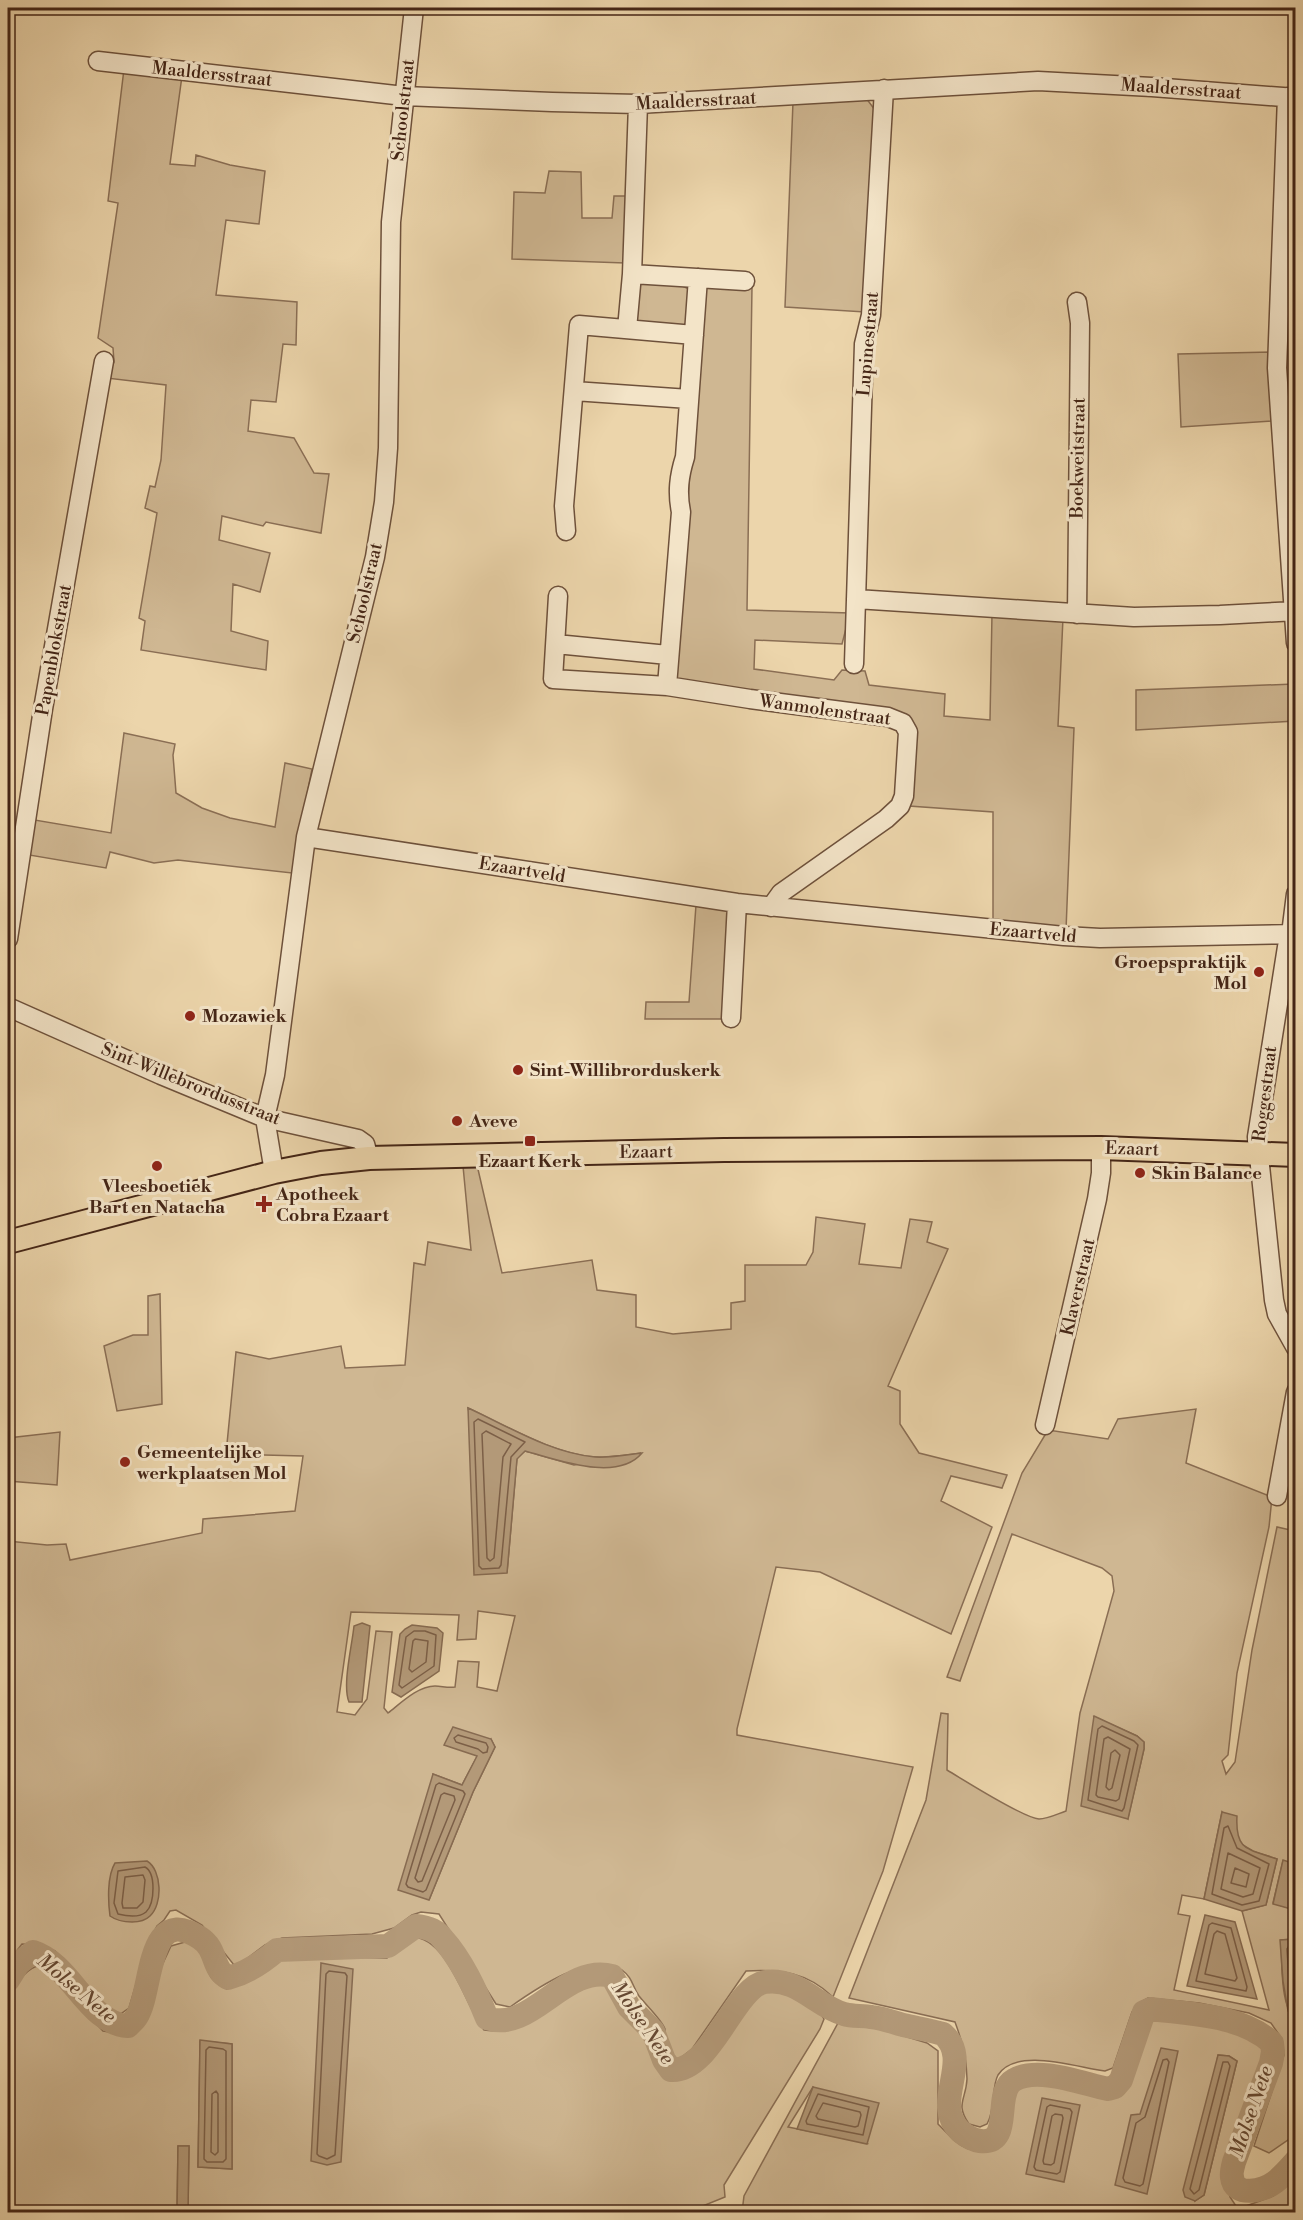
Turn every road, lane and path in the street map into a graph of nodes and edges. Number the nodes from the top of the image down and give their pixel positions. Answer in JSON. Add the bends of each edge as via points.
{"nodes":[{"id":1,"x":414,"y":8,"type":"edge"},
{"id":2,"x":98,"y":61,"type":"dead end"},
{"id":3,"x":884,"y":89,"type":"junction"},
{"id":4,"x":404,"y":96,"type":"junction"},
{"id":5,"x":1291,"y":97,"type":"edge"},
{"id":6,"x":638,"y":104,"type":"junction"},
{"id":7,"x":632,"y":274,"type":"junction"},
{"id":8,"x":698,"y":278,"type":"junction"},
{"id":9,"x":745,"y":280,"type":"dead end"},
{"id":10,"x":1077,"y":302,"type":"dead end"},
{"id":11,"x":627,"y":329,"type":"junction"},
{"id":12,"x":694,"y":335,"type":"junction"},
{"id":13,"x":1277,"y":336,"type":"junction"},
{"id":14,"x":1296,"y":337,"type":"edge"},
{"id":15,"x":104,"y":362,"type":"dead end"},
{"id":16,"x":573,"y":391,"type":"junction"},
{"id":17,"x":689,"y":399,"type":"junction"},
{"id":18,"x":566,"y":531,"type":"dead end"},
{"id":19,"x":558,"y":596,"type":"dead end"},
{"id":20,"x":856,"y":599,"type":"junction"},
{"id":21,"x":1294,"y":611,"type":"edge"},
{"id":22,"x":1077,"y":614,"type":"junction"},
{"id":23,"x":1296,"y":643,"type":"edge"},
{"id":24,"x":556,"y":644,"type":"junction"},
{"id":25,"x":668,"y":655,"type":"junction"},
{"id":26,"x":854,"y":664,"type":"dead end"},
{"id":27,"x":666,"y":686,"type":"junction"},
{"id":28,"x":306,"y":837,"type":"junction"},
{"id":29,"x":1296,"y":894,"type":"edge"},
{"id":30,"x":737,"y":903,"type":"junction"},
{"id":31,"x":771,"y":907,"type":"junction"},
{"id":32,"x":1293,"y":934,"type":"edge"},
{"id":33,"x":8,"y":939,"type":"edge"},
{"id":34,"x":8,"y":1007,"type":"edge"},
{"id":35,"x":731,"y":1018,"type":"dead end"},
{"id":36,"x":266,"y":1118,"type":"junction"},
{"id":37,"x":1101,"y":1148,"type":"junction"},
{"id":38,"x":1258,"y":1153,"type":"junction"},
{"id":39,"x":1296,"y":1155,"type":"edge"},
{"id":40,"x":369,"y":1158,"type":"junction"},
{"id":41,"x":274,"y":1172,"type":"junction"},
{"id":42,"x":8,"y":1242,"type":"edge"},
{"id":43,"x":1296,"y":1348,"type":"edge"},
{"id":44,"x":1296,"y":1392,"type":"edge"},
{"id":45,"x":1045,"y":1425,"type":"dead end"},
{"id":46,"x":1277,"y":1496,"type":"dead end"}],
"edges":[{"from":1,"to":4,"type":"street","name":"Schoolstraat"},
{"from":2,"to":4,"type":"street","name":"Maaldersstraat"},
{"from":3,"to":5,"type":"street","name":"Maaldersstraat","via":[[1038,81]]},
{"from":3,"to":6,"type":"street","name":"Maaldersstraat"},
{"from":3,"to":20,"type":"street","name":"Lupinestraat","via":[[871,315],[864,344]]},
{"from":4,"to":6,"type":"street","name":"Maaldersstraat"},
{"from":4,"to":28,"type":"street","name":"Schoolstraat","via":[[391,222],[384,502],[375,557]]},
{"from":5,"to":13,"type":"street"},
{"from":6,"to":7,"type":"street"},
{"from":7,"to":8,"type":"street"},
{"from":7,"to":11,"type":"street"},
{"from":8,"to":9,"type":"street"},
{"from":8,"to":12,"type":"street"},
{"from":10,"to":22,"type":"street","name":"Boekweitstraat"},
{"from":11,"to":12,"type":"street"},
{"from":11,"to":16,"type":"street","via":[[579,325]]},
{"from":12,"to":17,"type":"street"},
{"from":13,"to":14,"type":"street"},
{"from":13,"to":21,"type":"street","via":[[1279,417]]},
{"from":15,"to":33,"type":"street","name":"Papenblokstraat","via":[[43,709]]},
{"from":16,"to":17,"type":"street"},
{"from":16,"to":18,"type":"street","via":[[564,506]]},
{"from":17,"to":25,"type":"street","via":[[686,457],[678,496],[681,512]]},
{"from":19,"to":24,"type":"street","name":"Wanmolenstraat"},
{"from":20,"to":22,"type":"street"},
{"from":20,"to":26,"type":"street","name":"Lupinestraat"},
{"from":21,"to":22,"type":"street","via":[[1134,617]]},
{"from":21,"to":23,"type":"street"},
{"from":24,"to":25,"type":"street"},
{"from":24,"to":27,"type":"street","name":"Wanmolenstraat","via":[[553,679]]},
{"from":25,"to":27,"type":"street"},
{"from":27,"to":31,"type":"street","name":"Wanmolenstraat","via":[[888,717],[903,723],[908,732],[900,806],[786,889]]},
{"from":28,"to":30,"type":"street","name":"Ezaartveld"},
{"from":28,"to":36,"type":"street","name":"Schoolstraat"},
{"from":29,"to":32,"type":"street","name":"Roggestraat"},
{"from":30,"to":31,"type":"street","name":"Ezaartveld"},
{"from":30,"to":35,"type":"street"},
{"from":31,"to":32,"type":"street","name":"Ezaartveld","via":[[1100,938]]},
{"from":32,"to":38,"type":"street","name":"Roggestraat","via":[[1287,947],[1258,1126]]},
{"from":34,"to":36,"type":"street","name":"Sint-Willebrordusstraat"},
{"from":36,"to":40,"type":"street","name":"Sint-Willebrordusstraat","via":[[358,1139],[365,1144]]},
{"from":36,"to":41,"type":"street","name":"Schoolstraat"},
{"from":37,"to":38,"type":"main road","name":"Ezaart"},
{"from":37,"to":40,"type":"main road","name":"Ezaart","via":[[713,1150]]},
{"from":37,"to":45,"type":"street","name":"Klaverstraat","via":[[1094,1218]]},
{"from":38,"to":39,"type":"main road","name":"Ezaart"},
{"from":38,"to":43,"type":"street","name":"Roggestraat","via":[[1274,1300],[1277,1314]]},
{"from":40,"to":41,"type":"main road","name":"Ezaart"},
{"from":41,"to":42,"type":"main road","name":"Ezaart"},
{"from":44,"to":46,"type":"street"}]}
